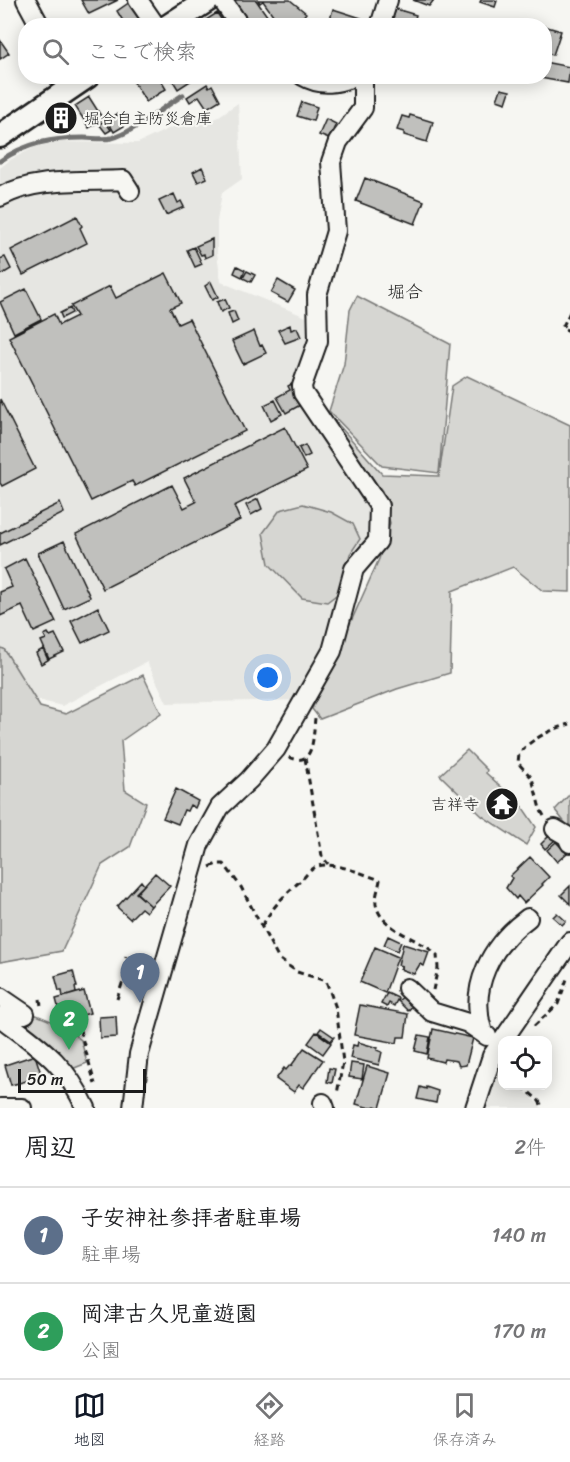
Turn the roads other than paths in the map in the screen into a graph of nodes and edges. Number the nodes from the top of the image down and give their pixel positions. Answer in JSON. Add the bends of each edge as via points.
{"nodes":[{"id":1,"x":138,"y":0,"type":"edge"},
{"id":2,"x":208,"y":0,"type":"edge"},
{"id":3,"x":222,"y":0,"type":"edge"},
{"id":4,"x":388,"y":0,"type":"edge"},
{"id":5,"x":27,"y":1,"type":"edge"},
{"id":6,"x":36,"y":18,"type":"edge"},
{"id":7,"x":150,"y":18,"type":"edge"},
{"id":8,"x":180,"y":18,"type":"edge"},
{"id":9,"x":234,"y":18,"type":"edge"},
{"id":10,"x":382,"y":18,"type":"edge"},
{"id":11,"x":70,"y":84,"type":"edge"},
{"id":12,"x":363,"y":84,"type":"edge"},
{"id":13,"x":1,"y":134,"type":"edge"},
{"id":14,"x":130,"y":191,"type":"dead end"},
{"id":15,"x":0,"y":197,"type":"edge"},
{"id":16,"x":555,"y":829,"type":"road end"},
{"id":17,"x":570,"y":843,"type":"edge"},
{"id":18,"x":528,"y":918,"type":"dead end"},
{"id":19,"x":570,"y":942,"type":"edge"},
{"id":20,"x":407,"y":988,"type":"dead end"},
{"id":21,"x":0,"y":997,"type":"edge"},
{"id":22,"x":25,"y":1014,"type":"dead end"},
{"id":23,"x":0,"y":1017,"type":"edge"},
{"id":24,"x":483,"y":1033,"type":"junction"},
{"id":25,"x":497,"y":1049,"type":"junction"},
{"id":26,"x":0,"y":1108,"type":"edge"},
{"id":27,"x":22,"y":1108,"type":"edge"},
{"id":28,"x":86,"y":1108,"type":"edge"},
{"id":29,"x":133,"y":1108,"type":"edge"},
{"id":30,"x":475,"y":1108,"type":"edge"}],
"edges":[{"from":1,"to":7,"type":"street"},
{"from":2,"to":8,"type":"main road"},
{"from":3,"to":9,"type":"street"},
{"from":4,"to":10,"type":"street"},
{"from":5,"to":6,"type":"street"},
{"from":11,"to":13,"type":"main road"},
{"from":12,"to":29,"type":"street","via":[[363,108],[338,142],[331,162],[336,231],[317,295],[318,341],[302,386],[379,506],[378,541],[354,569],[332,651],[277,746],[220,807],[199,845],[139,1053]]},
{"from":14,"to":15,"type":"street","via":[[123,180],[37,184]]},
{"from":16,"to":17,"type":"street","via":[[567,836]]},
{"from":18,"to":24,"type":"street","via":[[512,930],[496,951],[481,980],[478,1005]]},
{"from":19,"to":25,"type":"street"},
{"from":20,"to":24,"type":"street","via":[[428,1009],[468,1023]]},
{"from":21,"to":22,"type":"street"},
{"from":23,"to":28,"type":"street","via":[[43,1048],[62,1068]]},
{"from":24,"to":25,"type":"street"},
{"from":25,"to":30,"type":"street"},
{"from":26,"to":27,"type":"street"}]}
